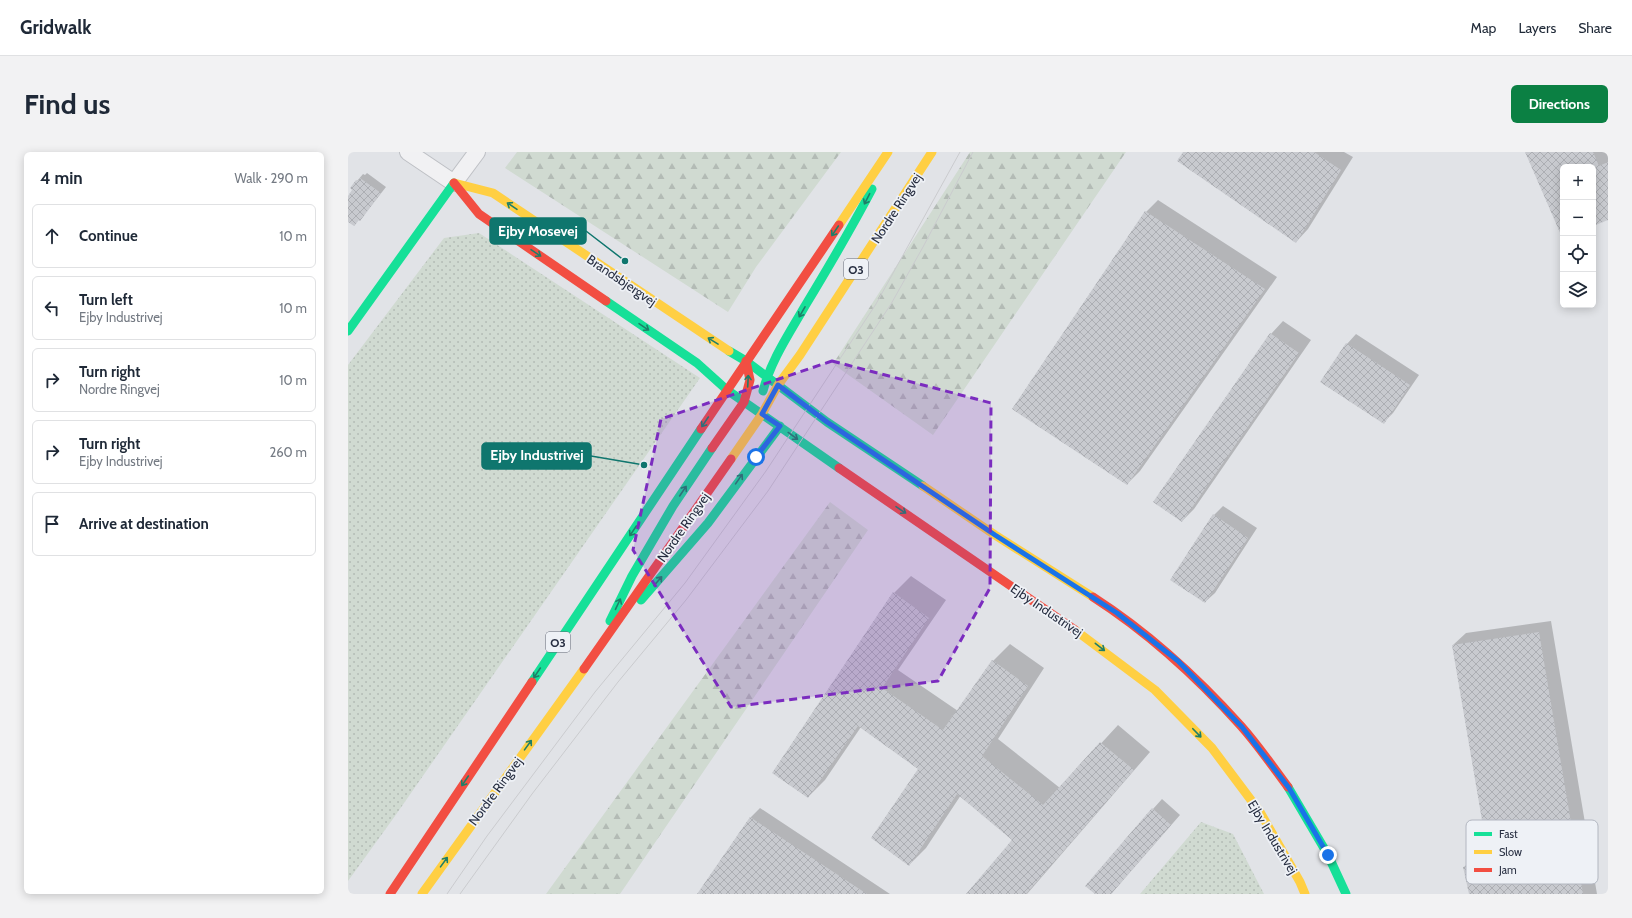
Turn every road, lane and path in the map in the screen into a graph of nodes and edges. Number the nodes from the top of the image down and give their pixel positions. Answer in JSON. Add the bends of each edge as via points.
{"nodes":[{"id":1,"x":408,"y":152,"type":"edge"},
{"id":2,"x":477,"y":152,"type":"edge"},
{"id":3,"x":890,"y":152,"type":"edge"},
{"id":4,"x":932,"y":152,"type":"edge"},
{"id":5,"x":454,"y":183,"type":"junction"},
{"id":6,"x":348,"y":331,"type":"edge"},
{"id":7,"x":746,"y":361,"type":"junction"},
{"id":8,"x":766,"y":376,"type":"junction"},
{"id":9,"x":778,"y":385,"type":"junction"},
{"id":10,"x":727,"y":390,"type":"junction"},
{"id":11,"x":744,"y":402,"type":"junction"},
{"id":12,"x":762,"y":414,"type":"junction"},
{"id":13,"x":780,"y":426,"type":"junction"},
{"id":14,"x":596,"y":652,"type":"junction"},
{"id":15,"x":390,"y":894,"type":"edge"},
{"id":16,"x":422,"y":894,"type":"edge"},
{"id":17,"x":1305,"y":894,"type":"edge"},
{"id":18,"x":1346,"y":894,"type":"edge"}],
"edges":[{"from":1,"to":5,"type":"street","name":"Brandsbjergvej"},
{"from":2,"to":5,"type":"street"},
{"from":3,"to":7,"type":"street","number":"O3","one_way":true},
{"from":3,"to":8,"type":"street","one_way":true,"via":[[858,215]]},
{"from":4,"to":9,"type":"street","name":"Nordre Ringvej","number":"O3"},
{"from":5,"to":6,"type":"street"},
{"from":7,"to":5,"type":"street","name":"Brandsbjergvej","one_way":true,"via":[[493,193]]},
{"from":5,"to":10,"type":"street","name":"Brandsbjergvej","one_way":true,"via":[[479,214],[697,363]]},
{"from":7,"to":8,"type":"street"},
{"from":7,"to":10,"type":"street","number":"O3"},
{"from":11,"to":7,"type":"street","one_way":true,"via":[[750,380]]},
{"from":8,"to":9,"type":"street"},
{"from":8,"to":12,"type":"street","via":[[762,394]]},
{"from":9,"to":12,"type":"street","name":"Nordre Ringvej","number":"O3"},
{"from":9,"to":18,"type":"street","via":[[832,425],[995,535],[1117,613],[1178,661],[1242,727],[1289,788],[1328,855]]},
{"from":10,"to":11,"type":"street","name":"Ejby Industrivej"},
{"from":10,"to":15,"type":"street","number":"O3","one_way":true},
{"from":11,"to":12,"type":"street","name":"Ejby Industrivej"},
{"from":14,"to":11,"type":"street","one_way":true,"via":[[639,563],[673,506]]},
{"from":12,"to":13,"type":"street","name":"Ejby Industrivej"},
{"from":12,"to":14,"type":"street","name":"Nordre Ringvej","number":"O3"},
{"from":14,"to":13,"type":"street","one_way":true,"via":[[708,523]]},
{"from":13,"to":17,"type":"street","name":"Ejby Industrivej","one_way":true,"via":[[814,452],[1092,641],[1155,690],[1212,748],[1260,812]]},
{"from":16,"to":14,"type":"street","name":"Nordre Ringvej","number":"O3","one_way":true}]}
